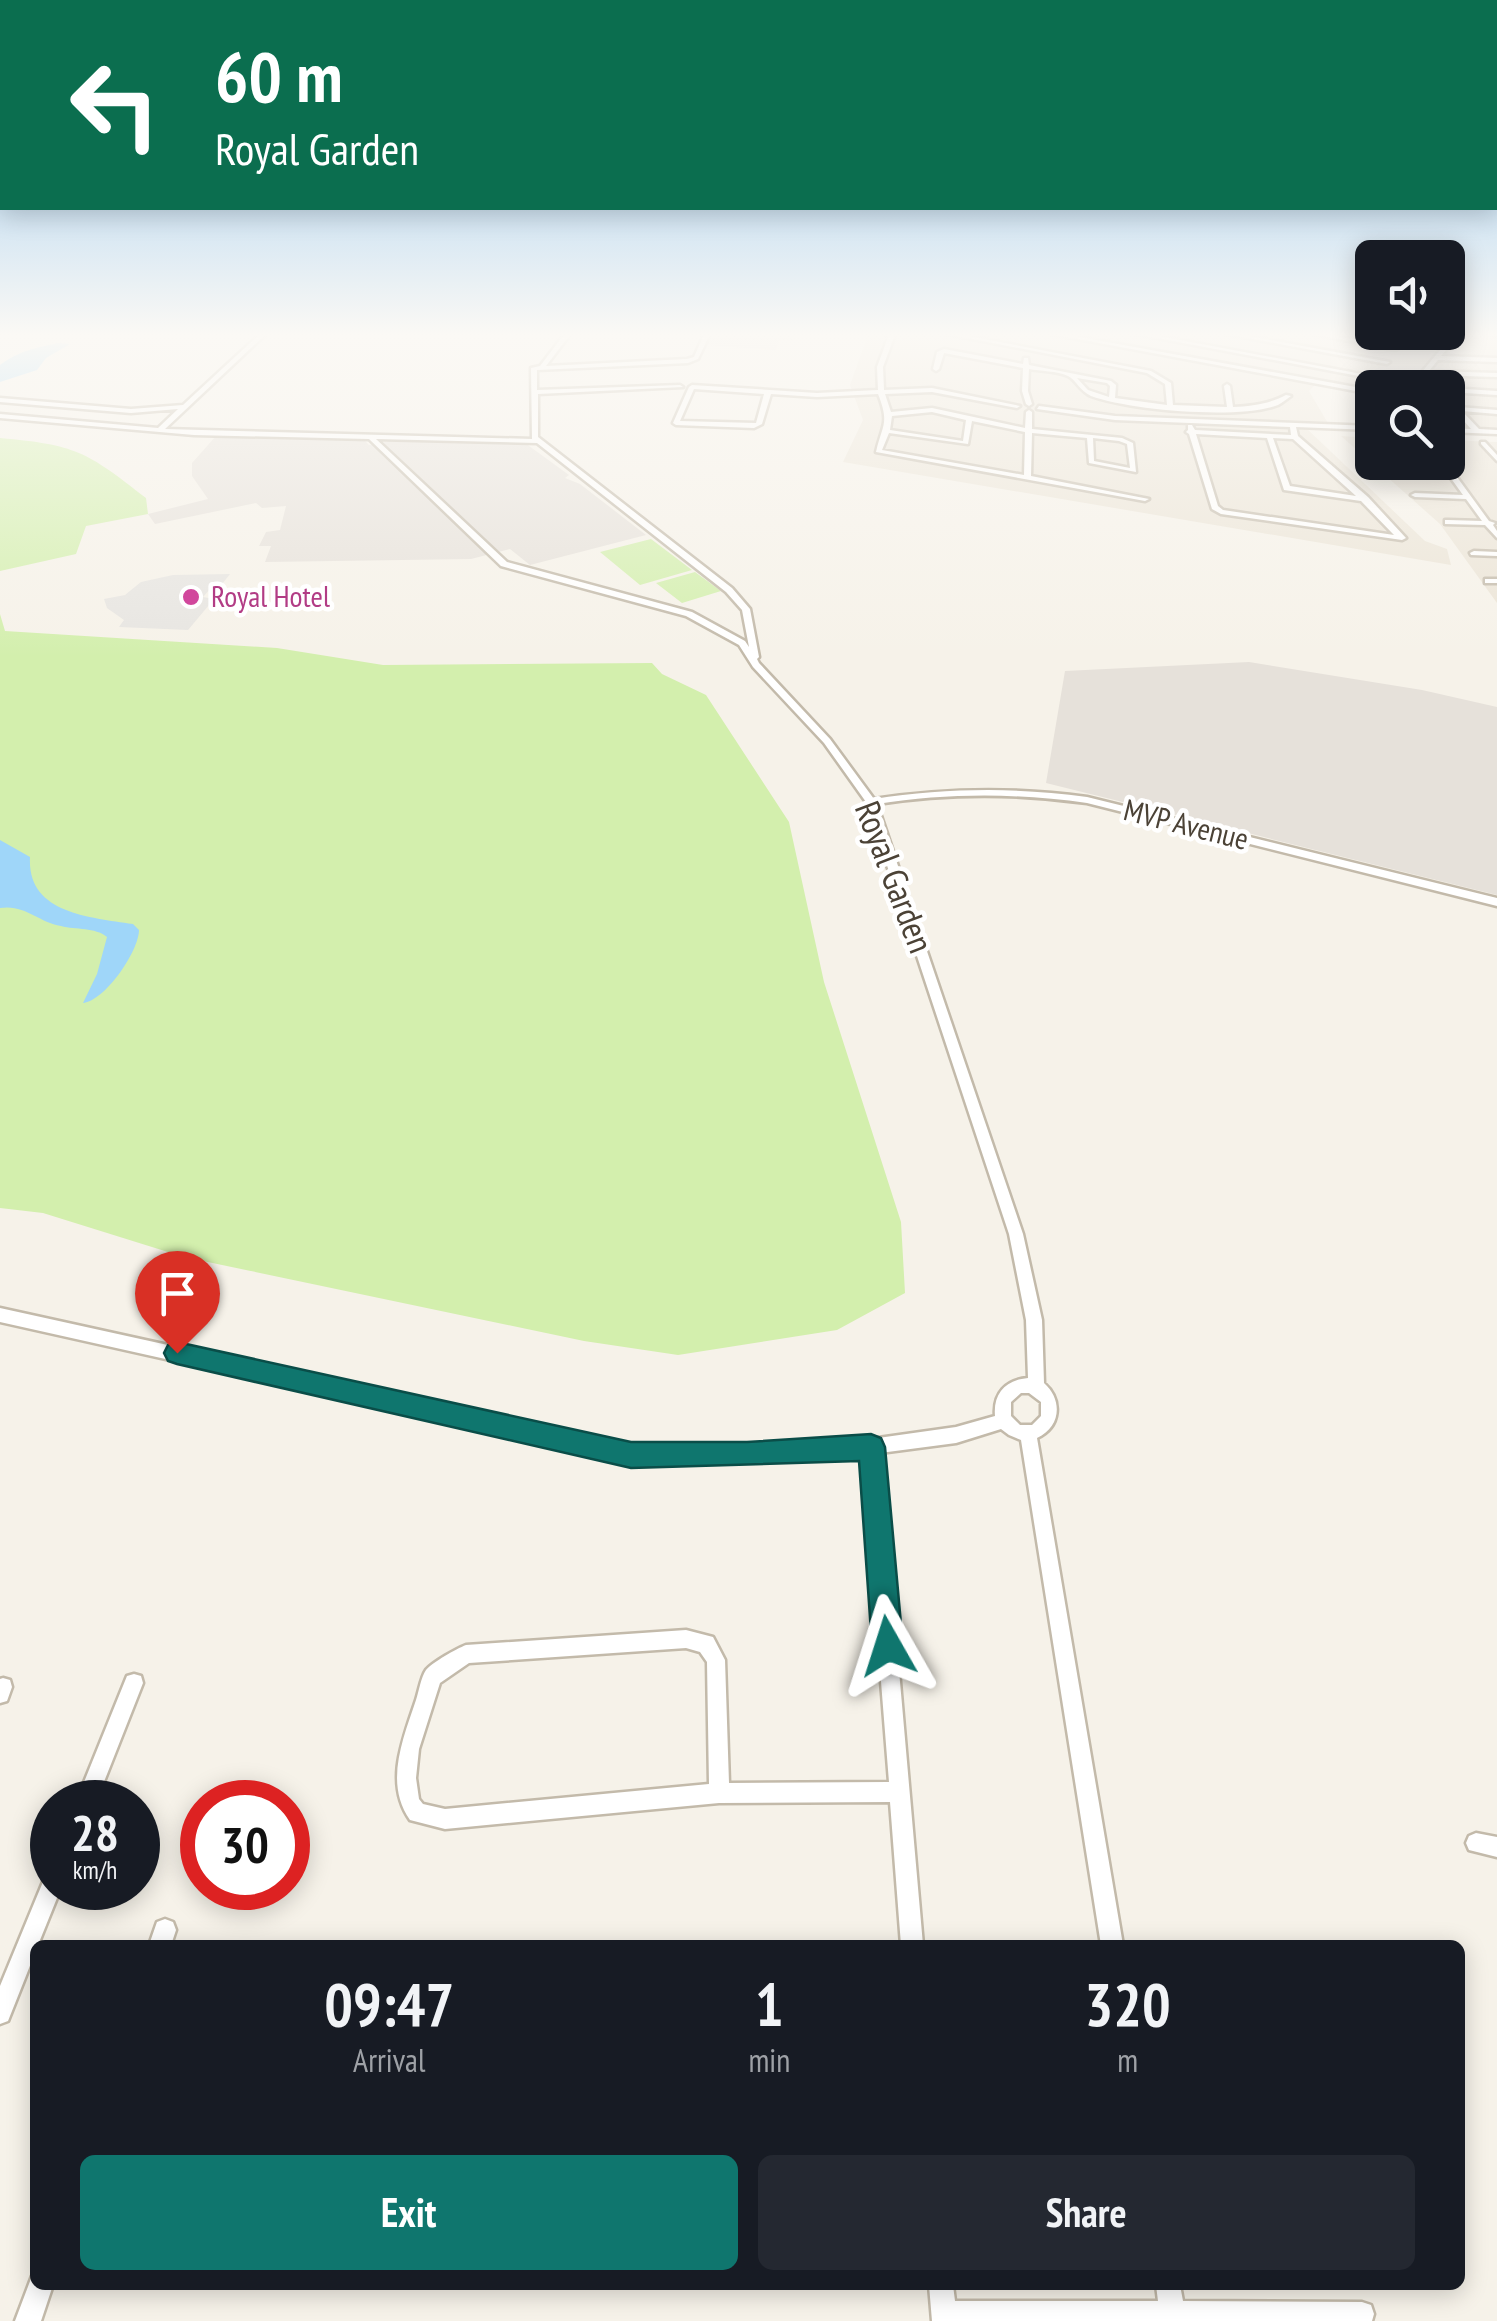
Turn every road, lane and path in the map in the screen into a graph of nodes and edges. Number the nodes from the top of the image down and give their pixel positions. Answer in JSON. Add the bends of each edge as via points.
{"nodes":[{"id":1,"x":372,"y":440,"type":"edge"},
{"id":2,"x":423,"y":440,"type":"edge"},
{"id":3,"x":882,"y":440,"type":"edge"},
{"id":4,"x":1028,"y":440,"type":"edge"},
{"id":5,"x":1090,"y":440,"type":"edge"},
{"id":6,"x":1126,"y":440,"type":"edge"},
{"id":7,"x":1194,"y":440,"type":"edge"},
{"id":8,"x":1270,"y":440,"type":"edge"},
{"id":9,"x":1298,"y":440,"type":"edge"},
{"id":10,"x":535,"y":441,"type":"joint"},
{"id":11,"x":1484,"y":443,"type":"dead end"},
{"id":12,"x":1497,"y":459,"type":"edge"},
{"id":13,"x":1028,"y":478,"type":"junction"},
{"id":14,"x":1456,"y":480,"type":"edge"},
{"id":15,"x":1414,"y":495,"type":"dead end"},
{"id":16,"x":1468,"y":497,"type":"junction"},
{"id":17,"x":1144,"y":499,"type":"dead end"},
{"id":18,"x":1365,"y":499,"type":"junction"},
{"id":19,"x":1448,"y":522,"type":"dead end"},
{"id":20,"x":1492,"y":523,"type":"edge"},
{"id":21,"x":1497,"y":536,"type":"edge"},
{"id":22,"x":1474,"y":554,"type":"dead end"},
{"id":23,"x":1497,"y":554,"type":"edge"},
{"id":24,"x":756,"y":665,"type":"junction"},
{"id":25,"x":871,"y":802,"type":"junction"},
{"id":26,"x":1497,"y":902,"type":"edge"},
{"id":27,"x":0,"y":1315,"type":"edge"},
{"id":28,"x":1036,"y":1390,"type":"junction"},
{"id":29,"x":1005,"y":1420,"type":"junction"},
{"id":30,"x":1028,"y":1432,"type":"junction"},
{"id":31,"x":871,"y":1447,"type":"junction"},
{"id":32,"x":134,"y":1683,"type":"dead end"},
{"id":33,"x":95,"y":1780,"type":"edge"},
{"id":34,"x":719,"y":1792,"type":"junction"},
{"id":35,"x":900,"y":1792,"type":"junction"},
{"id":36,"x":42,"y":1910,"type":"edge"},
{"id":37,"x":912,"y":1940,"type":"edge"},
{"id":38,"x":1111,"y":1940,"type":"edge"},
{"id":39,"x":0,"y":2013,"type":"edge"},
{"id":40,"x":39,"y":2290,"type":"edge"},
{"id":41,"x":941,"y":2290,"type":"edge"},
{"id":42,"x":1169,"y":2290,"type":"edge"},
{"id":43,"x":1362,"y":2314,"type":"dead end"},
{"id":44,"x":1173,"y":2316,"type":"edge"},
{"id":45,"x":944,"y":2317,"type":"edge"},
{"id":46,"x":28,"y":2321,"type":"edge"}],
"edges":[{"from":1,"to":24,"type":"street","name":"Royal Garden","via":[[504,564],[689,614],[742,644]]},
{"from":2,"to":10,"type":"street"},
{"from":3,"to":13,"type":"street","via":[[882,454]]},
{"from":4,"to":13,"type":"street"},
{"from":5,"to":6,"type":"street","via":[[1091,462],[1137,471]]},
{"from":7,"to":18,"type":"street","via":[[1222,512],[1402,538]]},
{"from":8,"to":18,"type":"street","via":[[1287,488]]},
{"from":9,"to":18,"type":"street"},
{"from":10,"to":24,"type":"street","via":[[729,590],[746,608]]},
{"from":11,"to":12,"type":"street"},
{"from":13,"to":17,"type":"street"},
{"from":14,"to":16,"type":"street"},
{"from":15,"to":16,"type":"street"},
{"from":16,"to":20,"type":"street"},
{"from":19,"to":20,"type":"street"},
{"from":20,"to":21,"type":"street"},
{"from":22,"to":23,"type":"street"},
{"from":24,"to":25,"type":"street","name":"Royal Garden"},
{"from":25,"to":26,"type":"street","name":"MVP Avenue","via":[[947,790],[1034,791]]},
{"from":25,"to":28,"type":"street","name":"Royal Garden","via":[[1016,1234],[1034,1320]]},
{"from":27,"to":31,"type":"street","via":[[631,1455]]},
{"from":28,"to":29,"type":"street","via":[[1009,1389],[1000,1402]]},
{"from":28,"to":30,"type":"street","via":[[1051,1412],[1045,1427]]},
{"from":29,"to":30,"type":"street"},
{"from":29,"to":31,"type":"street","via":[[956,1436]]},
{"from":30,"to":38,"type":"street"},
{"from":31,"to":35,"type":"street"},
{"from":32,"to":33,"type":"street"},
{"from":34,"to":34,"type":"street","via":[[716,1660],[706,1644],[686,1639],[466,1654],[433,1678],[406,1778],[418,1812],[445,1820]]},
{"from":34,"to":35,"type":"street"},
{"from":35,"to":37,"type":"street"},
{"from":36,"to":39,"type":"street"},
{"from":40,"to":46,"type":"street"},
{"from":41,"to":45,"type":"street"},
{"from":42,"to":44,"type":"street"},
{"from":43,"to":44,"type":"street"},
{"from":44,"to":45,"type":"street"}]}
